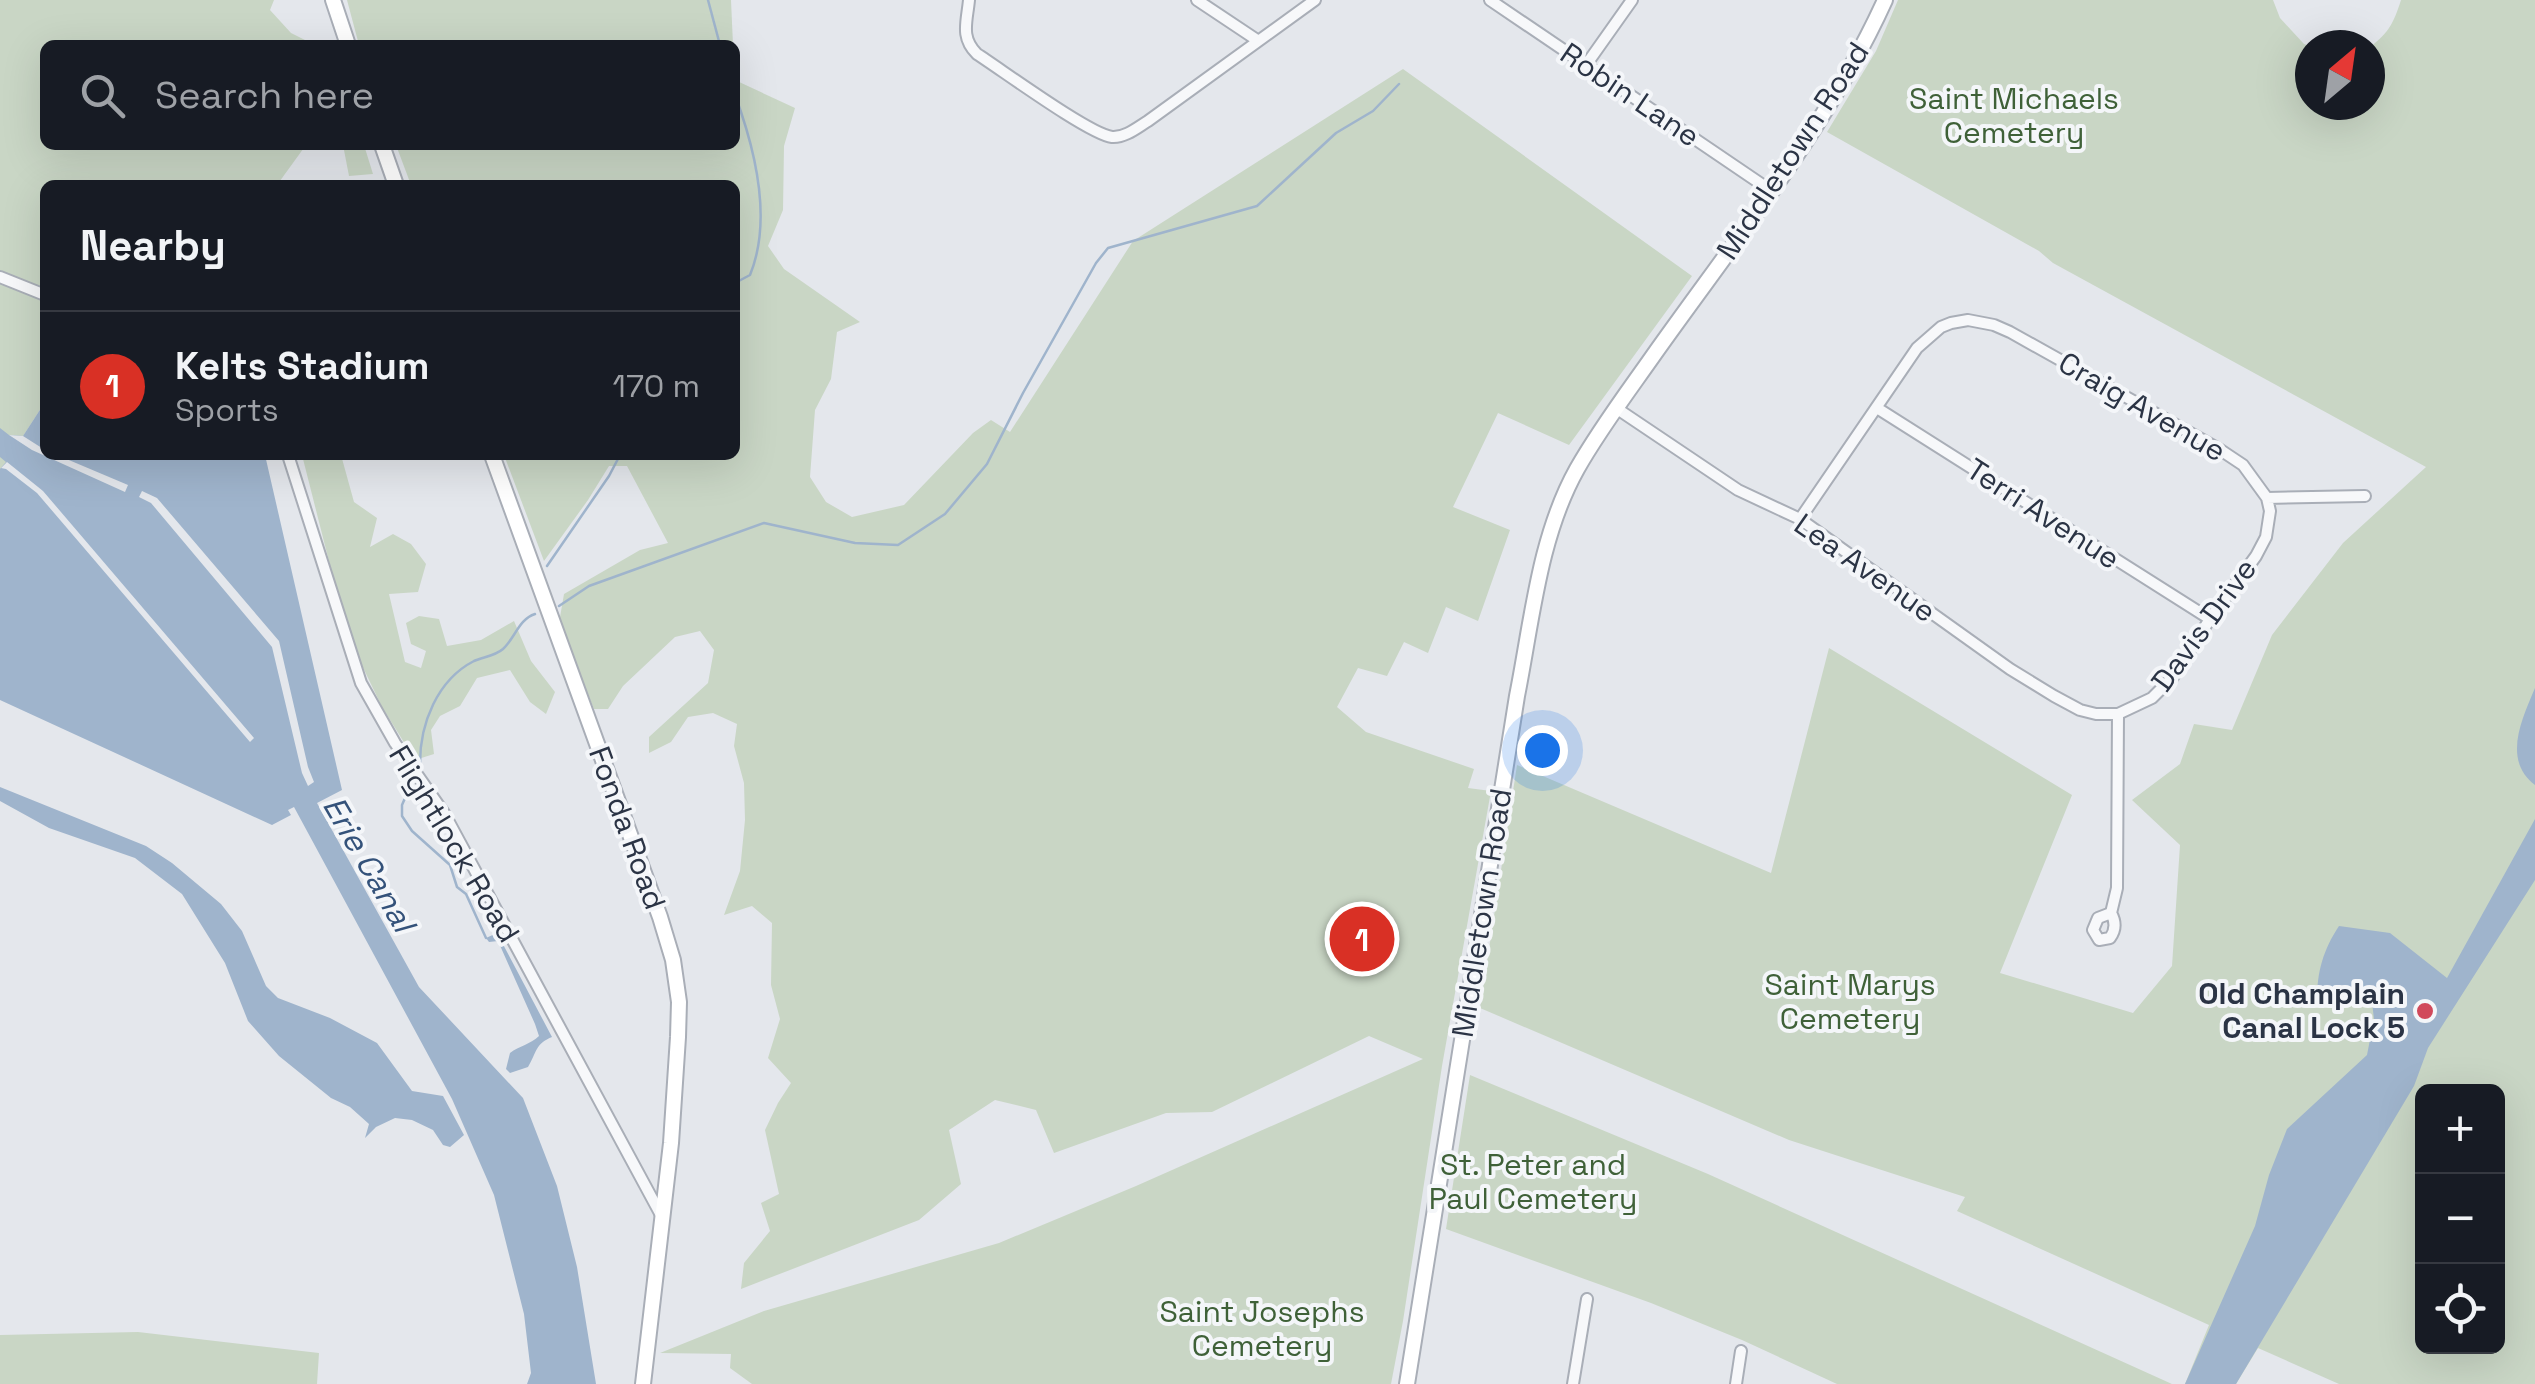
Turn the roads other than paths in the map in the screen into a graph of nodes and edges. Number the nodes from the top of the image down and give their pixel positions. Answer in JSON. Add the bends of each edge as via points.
{"nodes":[{"id":1,"x":333,"y":0,"type":"edge"},
{"id":2,"x":969,"y":0,"type":"edge"},
{"id":3,"x":1197,"y":0,"type":"edge"},
{"id":4,"x":1315,"y":0,"type":"edge"},
{"id":5,"x":1490,"y":0,"type":"edge"},
{"id":6,"x":1632,"y":0,"type":"edge"},
{"id":7,"x":1885,"y":0,"type":"edge"},
{"id":8,"x":346,"y":40,"type":"edge"},
{"id":9,"x":1257,"y":40,"type":"junction"},
{"id":10,"x":1586,"y":65,"type":"junction"},
{"id":11,"x":384,"y":150,"type":"edge"},
{"id":12,"x":394,"y":180,"type":"edge"},
{"id":13,"x":1770,"y":190,"type":"junction"},
{"id":14,"x":0,"y":277,"type":"edge"},
{"id":15,"x":40,"y":292,"type":"edge"},
{"id":16,"x":1616,"y":408,"type":"junction"},
{"id":17,"x":1877,"y":408,"type":"junction"},
{"id":18,"x":290,"y":460,"type":"edge"},
{"id":19,"x":494,"y":460,"type":"edge"},
{"id":20,"x":2365,"y":496,"type":"dead end"},
{"id":21,"x":2267,"y":498,"type":"junction"},
{"id":22,"x":1800,"y":519,"type":"junction"},
{"id":23,"x":2210,"y":618,"type":"junction"},
{"id":24,"x":2118,"y":714,"type":"junction"},
{"id":25,"x":2111,"y":913,"type":"dead end"},
{"id":26,"x":661,"y":1216,"type":"junction"},
{"id":27,"x":1587,"y":1299,"type":"dead end"},
{"id":28,"x":1741,"y":1351,"type":"dead end"},
{"id":29,"x":643,"y":1384,"type":"edge"},
{"id":30,"x":1407,"y":1384,"type":"edge"},
{"id":31,"x":1573,"y":1384,"type":"edge"},
{"id":32,"x":1736,"y":1384,"type":"edge"}],
"edges":[{"from":1,"to":8,"type":"street"},
{"from":2,"to":9,"type":"street","via":[[967,44],[977,54],[1109,137],[1148,121]]},
{"from":3,"to":9,"type":"street"},
{"from":4,"to":9,"type":"street"},
{"from":5,"to":10,"type":"street","name":"Robin Lane"},
{"from":6,"to":10,"type":"street"},
{"from":7,"to":13,"type":"street","name":"Middletown Road","via":[[1868,38]]},
{"from":10,"to":13,"type":"street","name":"Robin Lane"},
{"from":11,"to":12,"type":"street"},
{"from":13,"to":16,"type":"street","name":"Middletown Road"},
{"from":14,"to":15,"type":"street"},
{"from":16,"to":22,"type":"street","name":"Lea Avenue","via":[[1738,490]]},
{"from":16,"to":30,"type":"street","name":"Middletown Road","via":[[1564,498],[1536,595]]},
{"from":17,"to":21,"type":"street","name":"Craig Avenue","via":[[1917,348],[1941,328],[1968,320],[1994,325],[2219,449],[2243,465]]},
{"from":17,"to":22,"type":"street"},
{"from":17,"to":23,"type":"street","name":"Terri Avenue"},
{"from":18,"to":26,"type":"street","name":"Flightlock Road","via":[[361,684],[444,813]]},
{"from":19,"to":26,"type":"street","name":"Fonda Road","via":[[673,960],[678,1037]]},
{"from":20,"to":21,"type":"street"},
{"from":21,"to":23,"type":"street","name":"Davis Drive","via":[[2266,537]]},
{"from":22,"to":24,"type":"street","name":"Lea Avenue","via":[[2039,688],[2080,710]]},
{"from":23,"to":24,"type":"street","name":"Davis Drive","via":[[2173,677],[2152,698]]},
{"from":24,"to":25,"type":"street","name":"Davis Drive","via":[[2117,888]]},
{"from":26,"to":29,"type":"street","name":"Fonda Road"},
{"from":27,"to":31,"type":"street"},
{"from":28,"to":32,"type":"street"}]}
